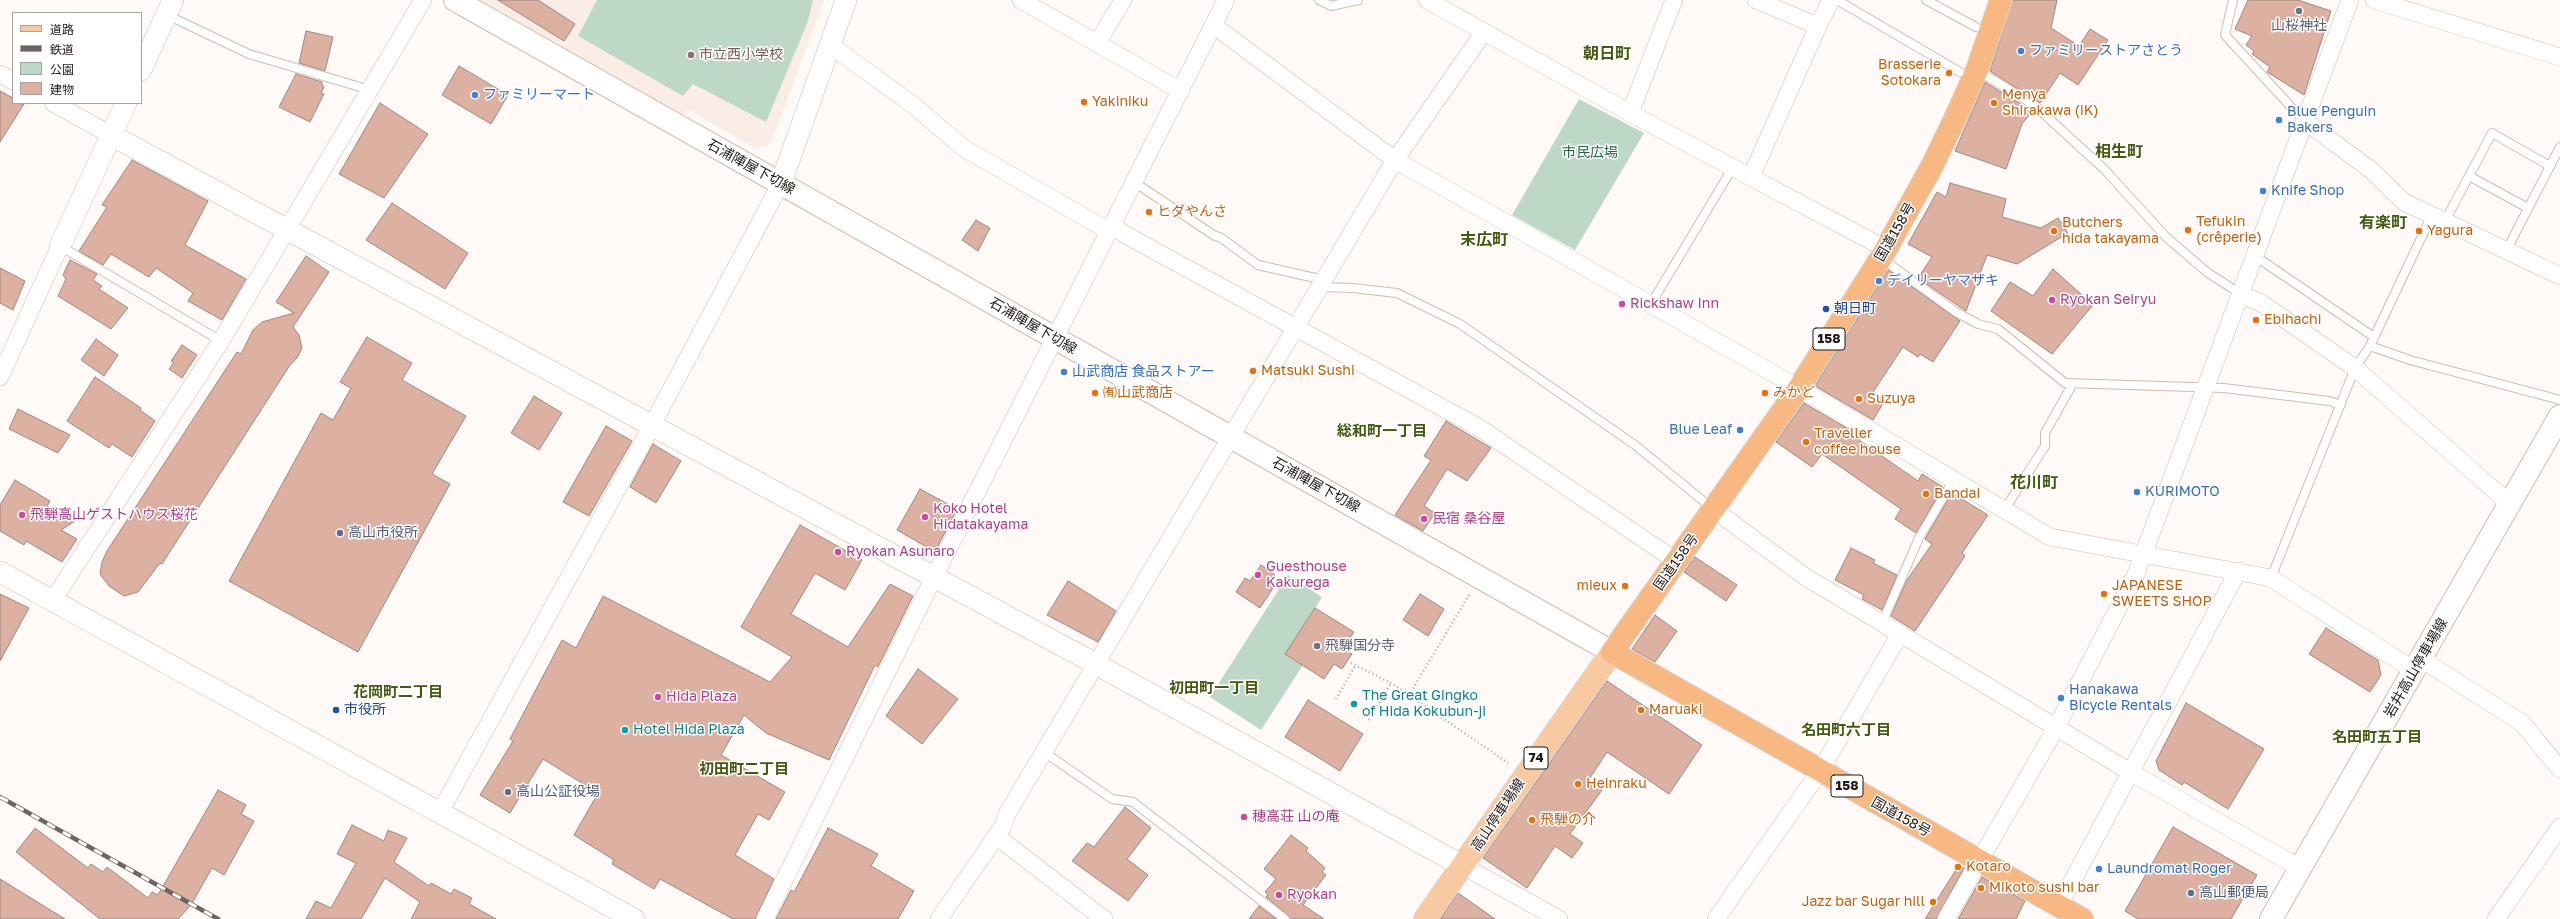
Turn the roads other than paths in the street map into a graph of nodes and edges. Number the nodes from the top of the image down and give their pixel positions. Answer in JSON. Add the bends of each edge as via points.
{"nodes":[{"id":1,"x":423,"y":0,"type":"edge"},
{"id":2,"x":455,"y":0,"type":"edge"},
{"id":3,"x":846,"y":0,"type":"edge"},
{"id":4,"x":1021,"y":0,"type":"edge"},
{"id":5,"x":1123,"y":0,"type":"edge"},
{"id":6,"x":1226,"y":0,"type":"edge"},
{"id":7,"x":1319,"y":0,"type":"edge"},
{"id":8,"x":1358,"y":0,"type":"edge"},
{"id":9,"x":1427,"y":0,"type":"edge"},
{"id":10,"x":1674,"y":0,"type":"edge"},
{"id":11,"x":1756,"y":0,"type":"edge"},
{"id":12,"x":1831,"y":0,"type":"edge"},
{"id":13,"x":1837,"y":0,"type":"edge"},
{"id":14,"x":1926,"y":0,"type":"edge"},
{"id":15,"x":2001,"y":0,"type":"edge"},
{"id":16,"x":2233,"y":0,"type":"edge"},
{"id":17,"x":2350,"y":0,"type":"edge"},
{"id":18,"x":2374,"y":0,"type":"edge"},
{"id":19,"x":170,"y":7,"type":"edge"},
{"id":20,"x":1214,"y":25,"type":"junction"},
{"id":21,"x":1818,"y":26,"type":"junction"},
{"id":22,"x":1976,"y":27,"type":"dead end"},
{"id":23,"x":1484,"y":32,"type":"junction"},
{"id":24,"x":1098,"y":42,"type":"junction"},
{"id":25,"x":830,"y":45,"type":"junction"},
{"id":26,"x":2560,"y":57,"type":"edge"},
{"id":27,"x":142,"y":68,"type":"edge"},
{"id":28,"x":1968,"y":71,"type":"junction"},
{"id":29,"x":0,"y":74,"type":"edge"},
{"id":30,"x":12,"y":80,"type":"edge"},
{"id":31,"x":370,"y":90,"type":"junction"},
{"id":32,"x":1181,"y":91,"type":"junction"},
{"id":33,"x":55,"y":104,"type":"edge"},
{"id":34,"x":126,"y":104,"type":"edge"},
{"id":35,"x":1630,"y":113,"type":"junction"},
{"id":36,"x":2306,"y":122,"type":"junction"},
{"id":37,"x":111,"y":134,"type":"junction"},
{"id":38,"x":2560,"y":147,"type":"edge"},
{"id":39,"x":1395,"y":160,"type":"junction"},
{"id":40,"x":2550,"y":166,"type":"junction"},
{"id":41,"x":1733,"y":167,"type":"junction"},
{"id":42,"x":2469,"y":176,"type":"junction"},
{"id":43,"x":1751,"y":177,"type":"junction"},
{"id":44,"x":1134,"y":182,"type":"junction"},
{"id":45,"x":782,"y":183,"type":"junction"},
{"id":46,"x":2528,"y":208,"type":"junction"},
{"id":47,"x":2439,"y":218,"type":"junction"},
{"id":48,"x":1111,"y":228,"type":"junction"},
{"id":49,"x":288,"y":230,"type":"junction"},
{"id":50,"x":60,"y":246,"type":"junction"},
{"id":51,"x":2506,"y":251,"type":"junction"},
{"id":52,"x":1883,"y":253,"type":"junction"},
{"id":53,"x":2255,"y":256,"type":"junction"},
{"id":54,"x":2560,"y":276,"type":"edge"},
{"id":55,"x":1322,"y":284,"type":"junction"},
{"id":56,"x":2241,"y":294,"type":"junction"},
{"id":57,"x":1651,"y":304,"type":"junction"},
{"id":58,"x":1295,"y":328,"type":"junction"},
{"id":59,"x":2374,"y":337,"type":"junction"},
{"id":60,"x":1055,"y":339,"type":"junction"},
{"id":61,"x":222,"y":341,"type":"junction"},
{"id":62,"x":2370,"y":346,"type":"junction"},
{"id":63,"x":2355,"y":368,"type":"junction"},
{"id":64,"x":0,"y":377,"type":"edge"},
{"id":65,"x":2072,"y":384,"type":"junction"},
{"id":66,"x":1799,"y":388,"type":"junction"},
{"id":67,"x":2205,"y":388,"type":"junction"},
{"id":68,"x":2560,"y":400,"type":"edge"},
{"id":69,"x":2341,"y":405,"type":"junction"},
{"id":70,"x":2560,"y":416,"type":"edge"},
{"id":71,"x":651,"y":427,"type":"junction"},
{"id":72,"x":1232,"y":438,"type":"junction"},
{"id":73,"x":1954,"y":479,"type":"junction"},
{"id":74,"x":2510,"y":504,"type":"junction"},
{"id":75,"x":1713,"y":509,"type":"junction"},
{"id":76,"x":2005,"y":509,"type":"junction"},
{"id":77,"x":2144,"y":554,"type":"junction"},
{"id":78,"x":1676,"y":561,"type":"junction"},
{"id":79,"x":2238,"y":571,"type":"junction"},
{"id":80,"x":0,"y":572,"type":"edge"},
{"id":81,"x":934,"y":577,"type":"junction"},
{"id":82,"x":2271,"y":578,"type":"junction"},
{"id":83,"x":53,"y":600,"type":"junction"},
{"id":84,"x":1882,"y":624,"type":"junction"},
{"id":85,"x":1900,"y":634,"type":"junction"},
{"id":86,"x":1612,"y":652,"type":"junction"},
{"id":87,"x":1096,"y":664,"type":"junction"},
{"id":88,"x":2418,"y":665,"type":"junction"},
{"id":89,"x":2056,"y":728,"type":"junction"},
{"id":90,"x":1044,"y":752,"type":"junction"},
{"id":91,"x":2560,"y":769,"type":"edge"},
{"id":92,"x":1820,"y":771,"type":"junction"},
{"id":93,"x":2132,"y":773,"type":"junction"},
{"id":94,"x":439,"y":814,"type":"junction"},
{"id":95,"x":2560,"y":827,"type":"edge"},
{"id":96,"x":996,"y":836,"type":"junction"},
{"id":97,"x":1980,"y":861,"type":"junction"},
{"id":98,"x":1463,"y":866,"type":"junction"},
{"id":99,"x":2300,"y":868,"type":"junction"},
{"id":100,"x":2059,"y":906,"type":"junction"},
{"id":101,"x":634,"y":919,"type":"edge"},
{"id":102,"x":765,"y":919,"type":"edge"},
{"id":103,"x":940,"y":919,"type":"edge"},
{"id":104,"x":1104,"y":919,"type":"edge"},
{"id":105,"x":1285,"y":919,"type":"edge"},
{"id":106,"x":1425,"y":919,"type":"edge"},
{"id":107,"x":1559,"y":919,"type":"edge"},
{"id":108,"x":1716,"y":919,"type":"edge"},
{"id":109,"x":1946,"y":919,"type":"edge"},
{"id":110,"x":2082,"y":919,"type":"edge"},
{"id":111,"x":2271,"y":919,"type":"edge"},
{"id":112,"x":2496,"y":919,"type":"edge"}],
"edges":[{"from":1,"to":31,"type":"street"},
{"from":2,"to":45,"type":"main road","name":"石浦陣屋下切線"},
{"from":3,"to":25,"type":"street"},
{"from":4,"to":24,"type":"street"},
{"from":5,"to":24,"type":"street"},
{"from":6,"to":20,"type":"street"},
{"from":7,"to":8,"type":"lane","via":[[1331,6]]},
{"from":9,"to":23,"type":"street"},
{"from":10,"to":35,"type":"street"},
{"from":11,"to":21,"type":"street"},
{"from":12,"to":21,"type":"street"},
{"from":13,"to":28,"type":"lane"},
{"from":14,"to":22,"type":"lane"},
{"from":15,"to":28,"type":"highway","name":"国道158号","number":"158"},
{"from":16,"to":36,"type":"lane","via":[[2225,35]]},
{"from":17,"to":36,"type":"street"},
{"from":18,"to":26,"type":"street"},
{"from":19,"to":27,"type":"street"},
{"from":19,"to":31,"type":"lane","via":[[249,54]]},
{"from":20,"to":32,"type":"street"},
{"from":20,"to":39,"type":"street"},
{"from":21,"to":43,"type":"street"},
{"from":23,"to":35,"type":"street"},
{"from":23,"to":39,"type":"street"},
{"from":24,"to":32,"type":"street"},
{"from":25,"to":45,"type":"street"},
{"from":25,"to":48,"type":"street","via":[[912,104],[965,149]]},
{"from":28,"to":52,"type":"highway","name":"国道158号","number":"158","via":[[1932,166]]},
{"from":28,"to":56,"type":"lane","via":[[2034,105],[2104,169],[2166,237],[2208,273]]},
{"from":29,"to":30,"type":"street"},
{"from":31,"to":49,"type":"street"},
{"from":32,"to":44,"type":"street"},
{"from":33,"to":37,"type":"street"},
{"from":34,"to":37,"type":"street"},
{"from":35,"to":41,"type":"street"},
{"from":36,"to":47,"type":"street","via":[[2371,170],[2404,202]]},
{"from":36,"to":53,"type":"street"},
{"from":37,"to":49,"type":"street"},
{"from":37,"to":50,"type":"street"},
{"from":38,"to":40,"type":"lane"},
{"from":39,"to":55,"type":"street"},
{"from":39,"to":57,"type":"street"},
{"from":40,"to":42,"type":"lane","via":[[2492,133]]},
{"from":40,"to":46,"type":"lane"},
{"from":41,"to":43,"type":"street"},
{"from":41,"to":57,"type":"lane"},
{"from":42,"to":46,"type":"lane"},
{"from":42,"to":47,"type":"lane"},
{"from":43,"to":52,"type":"street"},
{"from":44,"to":48,"type":"street"},
{"from":44,"to":55,"type":"lane","via":[[1220,237],[1258,265]]},
{"from":45,"to":60,"type":"main road","name":"石浦陣屋下切線"},
{"from":45,"to":71,"type":"street"},
{"from":46,"to":51,"type":"lane"},
{"from":47,"to":51,"type":"street"},
{"from":47,"to":59,"type":"lane"},
{"from":48,"to":58,"type":"street"},
{"from":48,"to":60,"type":"street"},
{"from":49,"to":61,"type":"street"},
{"from":49,"to":71,"type":"street"},
{"from":50,"to":61,"type":"lane"},
{"from":50,"to":64,"type":"street"},
{"from":51,"to":54,"type":"street"},
{"from":52,"to":65,"type":"lane","via":[[1956,312],[1978,324],[1998,329],[2048,367],[2055,376],[2065,383]]},
{"from":52,"to":66,"type":"highway","name":"国道158号","number":"158"},
{"from":53,"to":56,"type":"street"},
{"from":53,"to":59,"type":"lane"},
{"from":55,"to":58,"type":"street"},
{"from":55,"to":75,"type":"lane","via":[[1397,293],[1460,324],[1635,445]]},
{"from":56,"to":63,"type":"street"},
{"from":56,"to":67,"type":"street"},
{"from":57,"to":66,"type":"street"},
{"from":58,"to":72,"type":"street"},
{"from":58,"to":78,"type":"street","via":[[1478,427]]},
{"from":59,"to":62,"type":"lane"},
{"from":60,"to":72,"type":"main road","name":"石浦陣屋下切線"},
{"from":60,"to":81,"type":"street"},
{"from":61,"to":83,"type":"street"},
{"from":62,"to":63,"type":"lane"},
{"from":62,"to":68,"type":"lane","via":[[2410,360]]},
{"from":63,"to":69,"type":"lane"},
{"from":63,"to":74,"type":"street"},
{"from":65,"to":67,"type":"lane"},
{"from":65,"to":76,"type":"lane","via":[[2045,433],[2045,446]]},
{"from":66,"to":73,"type":"street"},
{"from":66,"to":75,"type":"highway","name":"国道158号","number":"158"},
{"from":67,"to":69,"type":"lane","via":[[2321,400]]},
{"from":67,"to":77,"type":"street"},
{"from":69,"to":82,"type":"lane"},
{"from":70,"to":74,"type":"main road","name":"岩井高山停車場線"},
{"from":71,"to":81,"type":"street"},
{"from":71,"to":94,"type":"street"},
{"from":72,"to":86,"type":"main road","name":"石浦陣屋下切線"},
{"from":72,"to":87,"type":"street"},
{"from":73,"to":76,"type":"street"},
{"from":73,"to":84,"type":"lane","via":[[1919,538]]},
{"from":74,"to":88,"type":"main road","name":"岩井高山停車場線"},
{"from":75,"to":78,"type":"highway","name":"国道158号","number":"158"},
{"from":75,"to":84,"type":"street","via":[[1804,576]]},
{"from":76,"to":77,"type":"street","via":[[2050,536]]},
{"from":77,"to":79,"type":"street"},
{"from":77,"to":89,"type":"street"},
{"from":78,"to":86,"type":"highway","name":"国道158号","number":"158"},
{"from":79,"to":82,"type":"street"},
{"from":79,"to":93,"type":"street"},
{"from":80,"to":83,"type":"street"},
{"from":81,"to":87,"type":"street"},
{"from":81,"to":102,"type":"street"},
{"from":82,"to":88,"type":"street"},
{"from":83,"to":94,"type":"street"},
{"from":84,"to":85,"type":"street"},
{"from":85,"to":89,"type":"street"},
{"from":85,"to":92,"type":"street"},
{"from":86,"to":92,"type":"highway","name":"国道158号","number":"158"},
{"from":86,"to":98,"type":"main road","name":"高山停車場線","number":"74"},
{"from":87,"to":90,"type":"street"},
{"from":87,"to":98,"type":"street"},
{"from":88,"to":91,"type":"street","via":[[2522,723]]},
{"from":88,"to":99,"type":"main road","name":"岩井高山停車場線"},
{"from":89,"to":93,"type":"street"},
{"from":89,"to":97,"type":"street"},
{"from":90,"to":96,"type":"street"},
{"from":90,"to":105,"type":"lane","via":[[1112,799],[1133,802]]},
{"from":92,"to":97,"type":"highway","name":"国道158号","number":"158"},
{"from":92,"to":108,"type":"street"},
{"from":93,"to":99,"type":"street"},
{"from":93,"to":100,"type":"street"},
{"from":94,"to":101,"type":"street"},
{"from":95,"to":112,"type":"street"},
{"from":96,"to":103,"type":"street"},
{"from":96,"to":104,"type":"street"},
{"from":97,"to":100,"type":"highway","name":"国道158号","number":"158"},
{"from":97,"to":109,"type":"street"},
{"from":98,"to":106,"type":"main road","name":"高山停車場線","number":"74"},
{"from":98,"to":107,"type":"street"},
{"from":99,"to":111,"type":"main road","name":"岩井高山停車場線"},
{"from":100,"to":110,"type":"highway","name":"国道158号","number":"158"}]}
